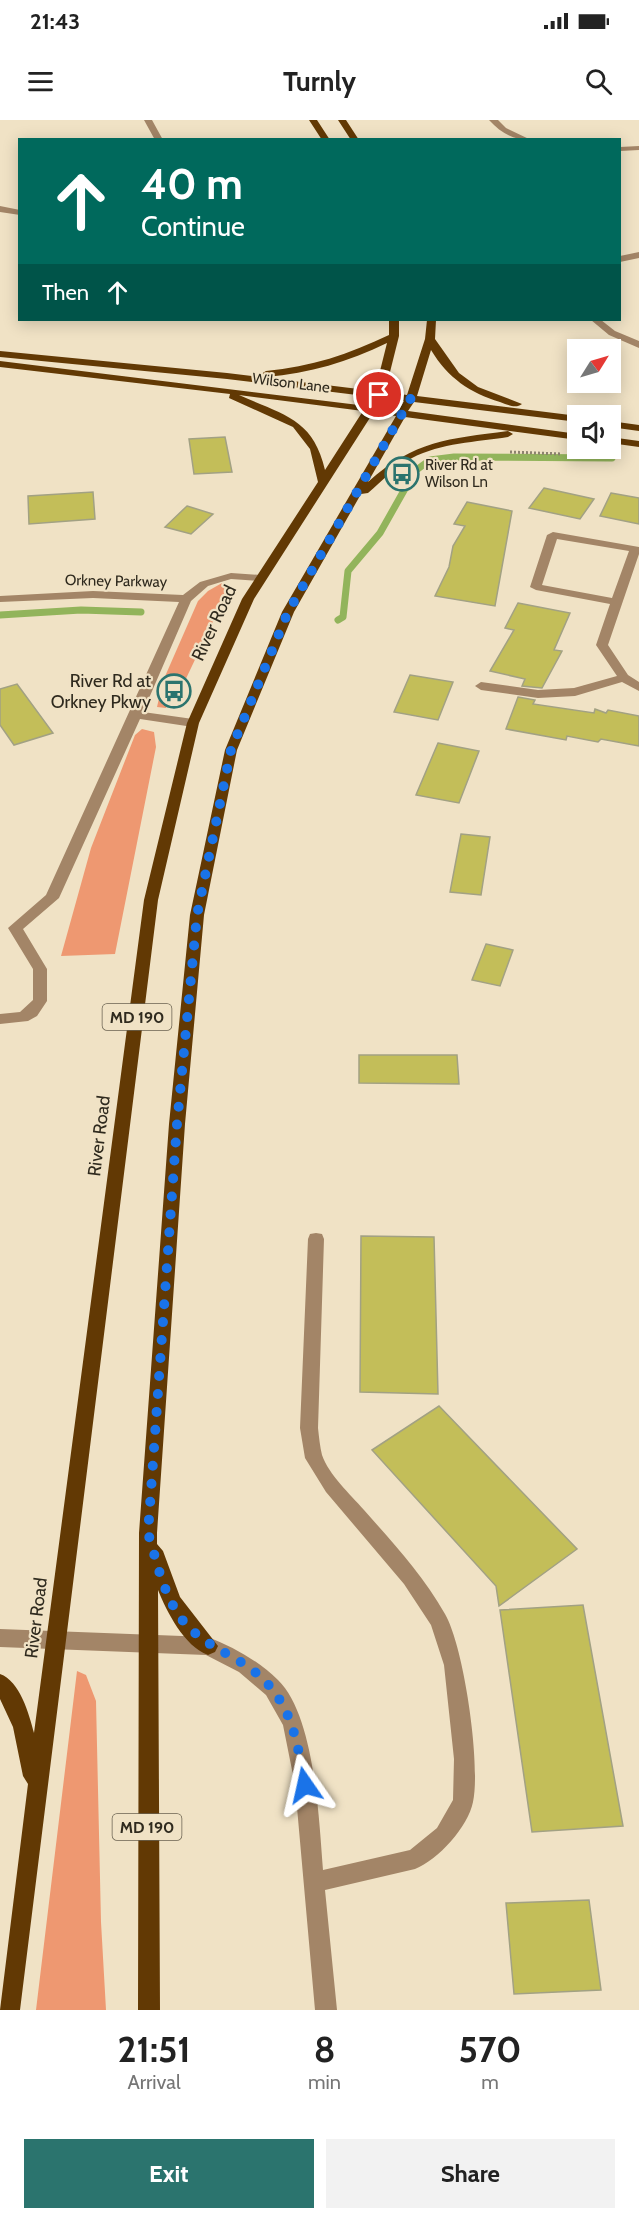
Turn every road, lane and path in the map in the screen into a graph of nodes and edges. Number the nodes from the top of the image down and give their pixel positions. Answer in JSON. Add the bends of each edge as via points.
{"nodes":[{"id":1,"x":148,"y":120,"type":"edge"},
{"id":2,"x":314,"y":120,"type":"edge"},
{"id":3,"x":342,"y":120,"type":"edge"},
{"id":4,"x":493,"y":120,"type":"edge"},
{"id":5,"x":158,"y":138,"type":"edge"},
{"id":6,"x":325,"y":138,"type":"edge"},
{"id":7,"x":354,"y":138,"type":"edge"},
{"id":8,"x":522,"y":138,"type":"edge"},
{"id":9,"x":639,"y":148,"type":"edge"},
{"id":10,"x":621,"y":149,"type":"edge"},
{"id":11,"x":0,"y":209,"type":"edge"},
{"id":12,"x":18,"y":213,"type":"edge"},
{"id":13,"x":639,"y":255,"type":"edge"},
{"id":14,"x":621,"y":259,"type":"edge"},
{"id":15,"x":394,"y":321,"type":"edge"},
{"id":16,"x":432,"y":321,"type":"edge"},
{"id":17,"x":597,"y":321,"type":"edge"},
{"id":18,"x":394,"y":336,"type":"junction"},
{"id":19,"x":430,"y":339,"type":"junction"},
{"id":20,"x":639,"y":345,"type":"edge"},
{"id":21,"x":0,"y":354,"type":"edge"},
{"id":22,"x":0,"y":364,"type":"edge"},
{"id":23,"x":227,"y":376,"type":"junction"},
{"id":24,"x":217,"y":389,"type":"junction"},
{"id":25,"x":379,"y":395,"type":"junction"},
{"id":26,"x":411,"y":398,"type":"junction"},
{"id":27,"x":369,"y":410,"type":"junction"},
{"id":28,"x":402,"y":415,"type":"junction"},
{"id":29,"x":551,"y":415,"type":"junction"},
{"id":30,"x":567,"y":417,"type":"edge"},
{"id":31,"x":621,"y":426,"type":"edge"},
{"id":32,"x":639,"y":428,"type":"edge"},
{"id":33,"x":529,"y":432,"type":"junction"},
{"id":34,"x":567,"y":436,"type":"edge"},
{"id":35,"x":621,"y":442,"type":"edge"},
{"id":36,"x":639,"y":444,"type":"edge"},
{"id":37,"x":507,"y":452,"type":"dead end"},
{"id":38,"x":567,"y":454,"type":"dead end"},
{"id":39,"x":323,"y":483,"type":"junction"},
{"id":40,"x":353,"y":500,"type":"junction"},
{"id":41,"x":635,"y":545,"type":"edge"},
{"id":42,"x":261,"y":579,"type":"junction"},
{"id":43,"x":0,"y":599,"type":"edge"},
{"id":44,"x":186,"y":599,"type":"junction"},
{"id":45,"x":617,"y":602,"type":"junction"},
{"id":46,"x":624,"y":678,"type":"junction"},
{"id":47,"x":481,"y":686,"type":"dead end"},
{"id":48,"x":639,"y":687,"type":"edge"},
{"id":49,"x":136,"y":715,"type":"junction"},
{"id":50,"x":193,"y":723,"type":"junction"},
{"id":51,"x":0,"y":1019,"type":"edge"},
{"id":52,"x":316,"y":1239,"type":"dead end"},
{"id":53,"x":148,"y":1533,"type":"junction"},
{"id":54,"x":0,"y":1638,"type":"edge"},
{"id":55,"x":55,"y":1641,"type":"junction"},
{"id":56,"x":150,"y":1644,"type":"junction"},
{"id":57,"x":208,"y":1646,"type":"junction"},
{"id":58,"x":0,"y":1683,"type":"edge"},
{"id":59,"x":35,"y":1788,"type":"junction"},
{"id":60,"x":315,"y":1882,"type":"junction"},
{"id":61,"x":9,"y":2010,"type":"edge"},
{"id":62,"x":149,"y":2010,"type":"edge"},
{"id":63,"x":326,"y":2010,"type":"edge"}],
"edges":[{"from":1,"to":5,"type":"street"},
{"from":2,"to":6,"type":"main road"},
{"from":3,"to":7,"type":"main road"},
{"from":4,"to":8,"type":"street","via":[[503,130]]},
{"from":9,"to":10,"type":"street"},
{"from":11,"to":12,"type":"street"},
{"from":13,"to":14,"type":"street"},
{"from":15,"to":18,"type":"main road","name":"River Road","number":"MD 190"},
{"from":16,"to":19,"type":"main road","number":"MD 190"},
{"from":17,"to":20,"type":"street","via":[[612,333]]},
{"from":18,"to":23,"type":"main road","via":[[346,359],[304,372]]},
{"from":18,"to":25,"type":"main road","name":"River Road","number":"MD 190"},
{"from":19,"to":26,"type":"main road","number":"MD 190"},
{"from":19,"to":29,"type":"main road","via":[[446,367],[463,383],[484,394]]},
{"from":21,"to":23,"type":"main road","name":"Wilson Lane"},
{"from":22,"to":24,"type":"main road","name":"Wilson Lane"},
{"from":23,"to":25,"type":"main road","name":"Wilson Lane"},
{"from":24,"to":27,"type":"main road","name":"Wilson Lane"},
{"from":24,"to":39,"type":"main road","via":[[297,425],[315,449]]},
{"from":25,"to":26,"type":"main road","name":"Wilson Lane"},
{"from":25,"to":27,"type":"main road","name":"River Road","number":"MD 190"},
{"from":26,"to":28,"type":"main road","number":"MD 190"},
{"from":26,"to":29,"type":"main road","name":"Wilson Lane"},
{"from":27,"to":28,"type":"main road","name":"Wilson Lane"},
{"from":27,"to":39,"type":"main road","name":"River Road","number":"MD 190"},
{"from":28,"to":33,"type":"main road","name":"Wilson Lane"},
{"from":28,"to":40,"type":"main road","number":"MD 190"},
{"from":29,"to":30,"type":"main road","name":"Wilson Lane"},
{"from":31,"to":32,"type":"main road"},
{"from":33,"to":34,"type":"main road","name":"Wilson Lane"},
{"from":33,"to":40,"type":"main road","via":[[449,442],[420,451],[387,471]]},
{"from":35,"to":36,"type":"main road"},
{"from":37,"to":38,"type":"path"},
{"from":39,"to":42,"type":"main road","name":"River Road","number":"MD 190"},
{"from":40,"to":53,"type":"main road","number":"MD 190","via":[[288,612],[231,750],[197,915],[177,1124]]},
{"from":41,"to":45,"type":"street"},
{"from":41,"to":45,"type":"street","via":[[553,535],[536,587]]},
{"from":42,"to":44,"type":"street","name":"Orkney Parkway","via":[[218,579],[204,584]]},
{"from":42,"to":50,"type":"main road","name":"River Road","number":"MD 190","via":[[248,599]]},
{"from":43,"to":44,"type":"street","name":"Orkney Parkway","via":[[74,595]]},
{"from":44,"to":49,"type":"street","name":"River Road"},
{"from":45,"to":46,"type":"street","via":[[602,645]]},
{"from":46,"to":47,"type":"street","via":[[575,693],[538,694]]},
{"from":46,"to":48,"type":"street"},
{"from":49,"to":50,"type":"street"},
{"from":49,"to":51,"type":"street","name":"River Road","via":[[52,898],[15,928],[40,969],[40,1001],[23,1017]]},
{"from":50,"to":55,"type":"main road","name":"River Road","number":"MD 190","via":[[151,900]]},
{"from":52,"to":60,"type":"street","via":[[309,1428],[314,1458],[368,1531],[411,1578],[439,1621],[454,1665],[464,1759],[463,1802],[444,1835],[415,1859]]},
{"from":53,"to":56,"type":"main road","number":"MD 190"},
{"from":53,"to":57,"type":"main road","via":[[165,1588],[183,1621]]},
{"from":54,"to":55,"type":"street"},
{"from":55,"to":56,"type":"street"},
{"from":55,"to":59,"type":"main road","name":"River Road","number":"MD 190"},
{"from":56,"to":57,"type":"street"},
{"from":56,"to":62,"type":"main road","number":"MD 190"},
{"from":57,"to":60,"type":"street","via":[[246,1666],[273,1688],[293,1723],[305,1785]]},
{"from":58,"to":59,"type":"main road","via":[[21,1720]]},
{"from":59,"to":61,"type":"main road","name":"River Road","number":"MD 190"},
{"from":60,"to":63,"type":"street"}]}
